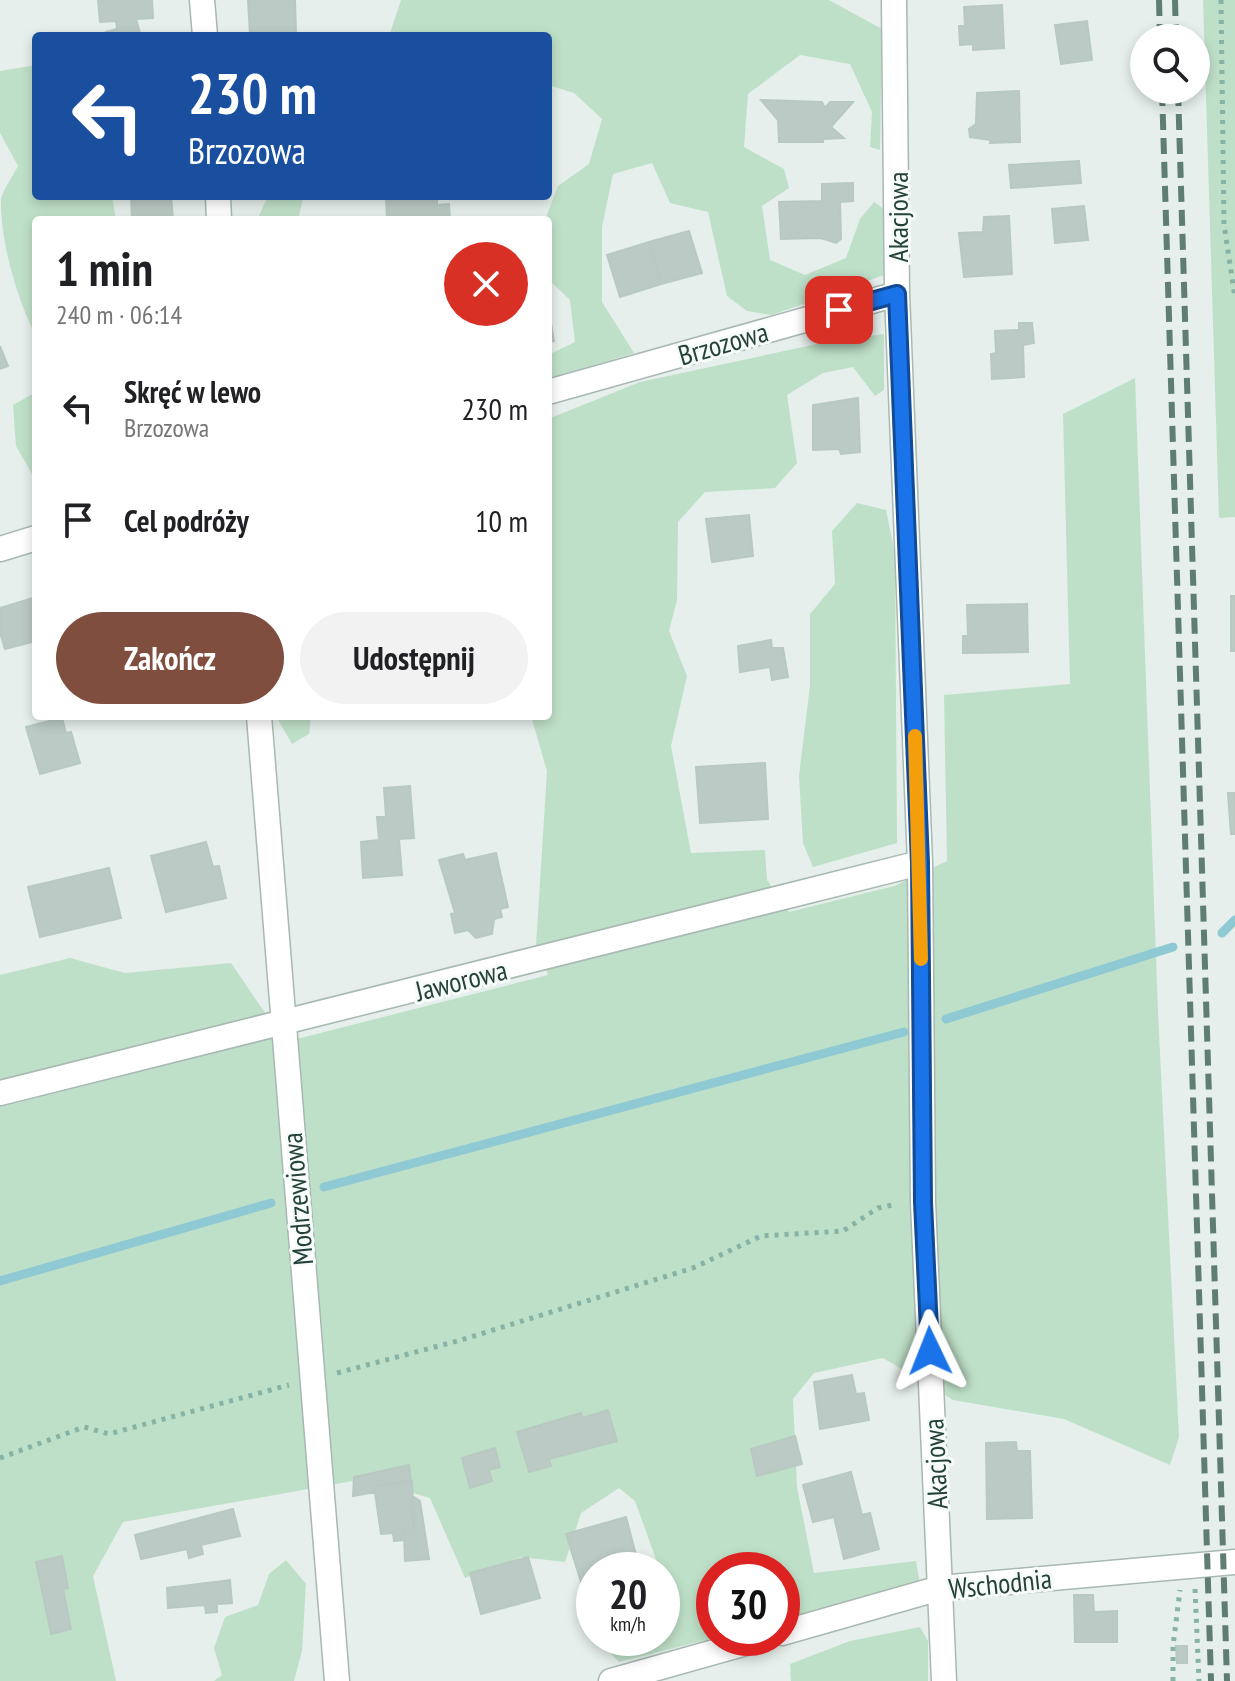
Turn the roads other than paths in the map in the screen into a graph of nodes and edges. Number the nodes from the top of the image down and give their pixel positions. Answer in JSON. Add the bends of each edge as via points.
{"nodes":[{"id":1,"x":202,"y":0,"type":"edge"},
{"id":2,"x":894,"y":0,"type":"edge"},
{"id":3,"x":205,"y":32,"type":"edge"},
{"id":4,"x":897,"y":294,"type":"junction"},
{"id":5,"x":552,"y":391,"type":"edge"},
{"id":6,"x":32,"y":539,"type":"edge"},
{"id":7,"x":0,"y":549,"type":"edge"},
{"id":8,"x":259,"y":720,"type":"edge"},
{"id":9,"x":920,"y":863,"type":"junction"},
{"id":10,"x":283,"y":1025,"type":"junction"},
{"id":11,"x":0,"y":1093,"type":"edge"},
{"id":12,"x":1229,"y":1562,"type":"edge"},
{"id":13,"x":940,"y":1588,"type":"junction"},
{"id":14,"x":800,"y":1628,"type":"edge"},
{"id":15,"x":700,"y":1656,"type":"edge"},
{"id":16,"x":337,"y":1681,"type":"edge"},
{"id":17,"x":611,"y":1681,"type":"edge"},
{"id":18,"x":944,"y":1681,"type":"edge"}],
"edges":[{"from":1,"to":3,"type":"street"},
{"from":2,"to":4,"type":"street","name":"Akacjowa"},
{"from":4,"to":5,"type":"street","name":"Brzozowa"},
{"from":4,"to":9,"type":"street","name":"Akacjowa"},
{"from":6,"to":7,"type":"street"},
{"from":8,"to":10,"type":"street","name":"Modrzewiowa"},
{"from":9,"to":10,"type":"street","name":"Jaworowa"},
{"from":9,"to":13,"type":"street","name":"Akacjowa","via":[[923,1202]]},
{"from":10,"to":11,"type":"street","name":"Jaworowa"},
{"from":10,"to":16,"type":"street","name":"Modrzewiowa"},
{"from":12,"to":13,"type":"street","name":"Wschodnia"},
{"from":13,"to":14,"type":"street","name":"Wschodnia"},
{"from":13,"to":18,"type":"street","name":"Akacjowa"},
{"from":15,"to":17,"type":"street"}]}
